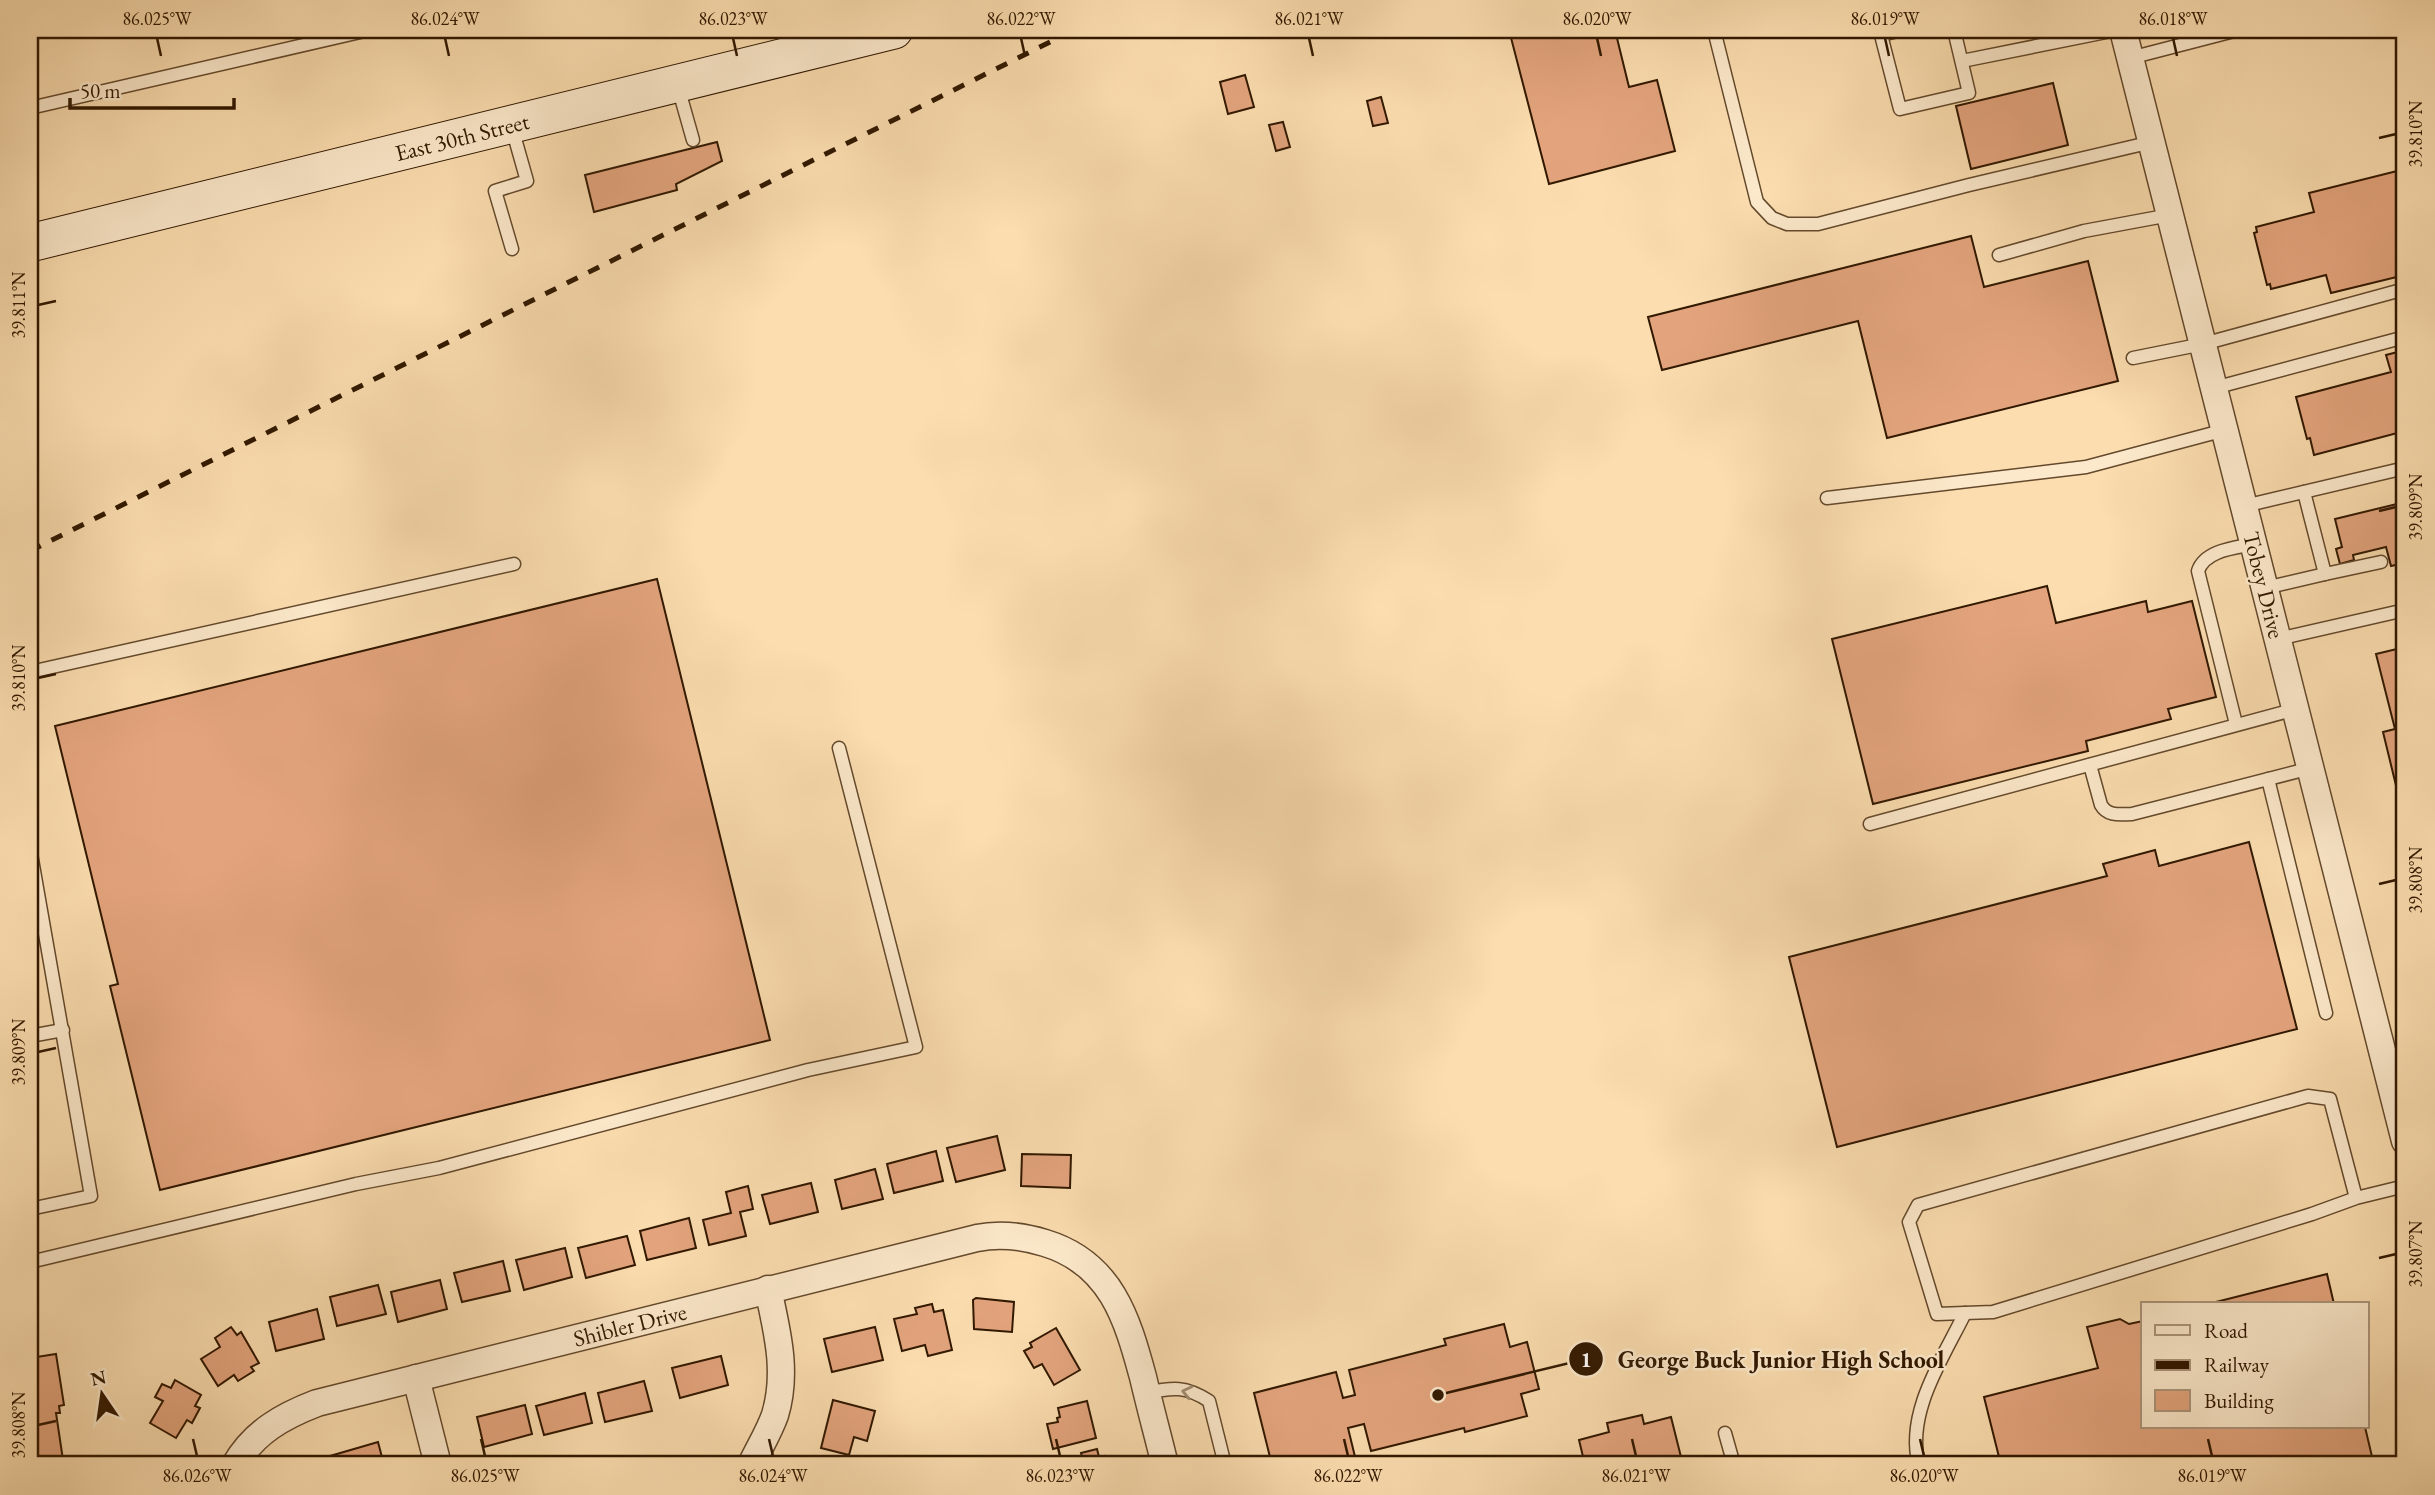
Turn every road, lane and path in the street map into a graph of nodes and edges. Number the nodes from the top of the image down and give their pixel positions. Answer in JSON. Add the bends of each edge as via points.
{"nodes":[{"id":1,"x":369,"y":30,"type":"edge"},
{"id":2,"x":1714,"y":30,"type":"edge"},
{"id":3,"x":1902,"y":30,"type":"edge"},
{"id":4,"x":1954,"y":30,"type":"edge"},
{"id":5,"x":2116,"y":30,"type":"edge"},
{"id":6,"x":2123,"y":30,"type":"edge"},
{"id":7,"x":2238,"y":30,"type":"edge"},
{"id":8,"x":876,"y":32,"type":"edge"},
{"id":9,"x":2130,"y":58,"type":"junction"},
{"id":10,"x":1962,"y":61,"type":"junction"},
{"id":11,"x":677,"y":84,"type":"junction"},
{"id":12,"x":30,"y":108,"type":"edge"},
{"id":13,"x":510,"y":125,"type":"junction"},
{"id":14,"x":693,"y":141,"type":"dead end"},
{"id":15,"x":2151,"y":142,"type":"junction"},
{"id":16,"x":2170,"y":215,"type":"junction"},
{"id":17,"x":30,"y":243,"type":"edge"},
{"id":18,"x":512,"y":249,"type":"dead end"},
{"id":19,"x":1999,"y":255,"type":"dead end"},
{"id":20,"x":2405,"y":289,"type":"edge"},
{"id":21,"x":2405,"y":337,"type":"edge"},
{"id":22,"x":2203,"y":344,"type":"junction"},
{"id":23,"x":2133,"y":358,"type":"dead end"},
{"id":24,"x":2214,"y":388,"type":"junction"},
{"id":25,"x":2225,"y":430,"type":"junction"},
{"id":26,"x":2405,"y":468,"type":"edge"},
{"id":27,"x":2304,"y":492,"type":"junction"},
{"id":28,"x":1827,"y":498,"type":"dead end"},
{"id":29,"x":2244,"y":506,"type":"junction"},
{"id":30,"x":2253,"y":544,"type":"junction"},
{"id":31,"x":2381,"y":562,"type":"dead end"},
{"id":32,"x":514,"y":564,"type":"dead end"},
{"id":33,"x":2325,"y":575,"type":"junction"},
{"id":34,"x":2265,"y":588,"type":"junction"},
{"id":35,"x":2405,"y":610,"type":"edge"},
{"id":36,"x":2278,"y":639,"type":"junction"},
{"id":37,"x":30,"y":672,"type":"edge"},
{"id":38,"x":2296,"y":709,"type":"junction"},
{"id":39,"x":2236,"y":724,"type":"junction"},
{"id":40,"x":839,"y":748,"type":"dead end"},
{"id":41,"x":2090,"y":765,"type":"junction"},
{"id":42,"x":2311,"y":768,"type":"junction"},
{"id":43,"x":2268,"y":779,"type":"junction"},
{"id":44,"x":1870,"y":824,"type":"dead end"},
{"id":45,"x":30,"y":848,"type":"edge"},
{"id":46,"x":2326,"y":1013,"type":"dead end"},
{"id":47,"x":62,"y":1030,"type":"junction"},
{"id":48,"x":30,"y":1036,"type":"edge"},
{"id":49,"x":2403,"y":1124,"type":"edge"},
{"id":50,"x":2405,"y":1186,"type":"edge"},
{"id":51,"x":2357,"y":1198,"type":"junction"},
{"id":52,"x":30,"y":1209,"type":"edge"},
{"id":53,"x":30,"y":1262,"type":"edge"},
{"id":54,"x":768,"y":1289,"type":"junction"},
{"id":55,"x":1965,"y":1313,"type":"junction"},
{"id":56,"x":416,"y":1378,"type":"junction"},
{"id":57,"x":1146,"y":1393,"type":"junction"},
{"id":58,"x":1726,"y":1433,"type":"dead end"},
{"id":59,"x":235,"y":1465,"type":"edge"},
{"id":60,"x":438,"y":1465,"type":"edge"},
{"id":61,"x":751,"y":1465,"type":"edge"},
{"id":62,"x":1165,"y":1465,"type":"edge"},
{"id":63,"x":1225,"y":1465,"type":"edge"},
{"id":64,"x":1734,"y":1465,"type":"edge"},
{"id":65,"x":1919,"y":1465,"type":"edge"}],
"edges":[{"from":1,"to":12,"type":"lane"},
{"from":2,"to":15,"type":"lane","via":[[1757,202],[1772,218],[1787,224],[1818,225]]},
{"from":3,"to":10,"type":"lane","via":[[1881,35],[1900,109],[1969,93]]},
{"from":4,"to":10,"type":"lane"},
{"from":5,"to":10,"type":"lane"},
{"from":6,"to":9,"type":"street","name":"Tobey Drive"},
{"from":7,"to":9,"type":"lane"},
{"from":8,"to":11,"type":"main road","name":"East 30th Street"},
{"from":9,"to":15,"type":"street","name":"Tobey Drive"},
{"from":11,"to":13,"type":"main road","name":"East 30th Street"},
{"from":11,"to":14,"type":"lane"},
{"from":13,"to":17,"type":"main road","name":"East 30th Street"},
{"from":13,"to":18,"type":"lane","via":[[527,181],[495,191]]},
{"from":15,"to":16,"type":"street","name":"Tobey Drive"},
{"from":16,"to":19,"type":"lane"},
{"from":16,"to":22,"type":"street","name":"Tobey Drive"},
{"from":20,"to":22,"type":"lane"},
{"from":21,"to":24,"type":"lane"},
{"from":22,"to":23,"type":"lane"},
{"from":22,"to":24,"type":"street","name":"Tobey Drive"},
{"from":24,"to":25,"type":"street","name":"Tobey Drive"},
{"from":25,"to":28,"type":"lane","via":[[2087,467]]},
{"from":25,"to":29,"type":"street","name":"Tobey Drive"},
{"from":26,"to":27,"type":"lane"},
{"from":27,"to":29,"type":"lane"},
{"from":27,"to":33,"type":"lane"},
{"from":29,"to":30,"type":"street","name":"Tobey Drive"},
{"from":30,"to":34,"type":"street","name":"Tobey Drive"},
{"from":30,"to":39,"type":"lane","via":[[2221,551],[2204,560],[2198,571]]},
{"from":31,"to":33,"type":"lane"},
{"from":32,"to":37,"type":"lane"},
{"from":33,"to":34,"type":"lane"},
{"from":34,"to":36,"type":"street","name":"Tobey Drive"},
{"from":35,"to":36,"type":"lane"},
{"from":36,"to":38,"type":"street","name":"Tobey Drive"},
{"from":38,"to":39,"type":"lane"},
{"from":38,"to":42,"type":"street","name":"Tobey Drive"},
{"from":39,"to":41,"type":"lane"},
{"from":40,"to":53,"type":"lane","via":[[916,1047],[808,1070],[439,1168]]},
{"from":41,"to":43,"type":"lane","via":[[2101,805],[2113,814],[2132,814]]},
{"from":41,"to":44,"type":"lane"},
{"from":42,"to":43,"type":"lane"},
{"from":42,"to":49,"type":"street","name":"Tobey Drive"},
{"from":43,"to":46,"type":"lane"},
{"from":45,"to":47,"type":"lane"},
{"from":47,"to":48,"type":"lane"},
{"from":47,"to":52,"type":"lane","via":[[90,1196]]},
{"from":50,"to":51,"type":"lane"},
{"from":51,"to":55,"type":"lane","via":[[1993,1312]]},
{"from":51,"to":55,"type":"lane","via":[[2330,1099],[2308,1097],[1918,1205],[1909,1222],[1937,1314]]},
{"from":54,"to":56,"type":"street","name":"Shibler Drive"},
{"from":54,"to":57,"type":"street","name":"Shibler Drive","via":[[987,1236],[1046,1243],[1082,1261],[1110,1289],[1129,1326]]},
{"from":54,"to":61,"type":"street","via":[[780,1344],[781,1385],[775,1415]]},
{"from":55,"to":65,"type":"lane","via":[[1922,1403],[1914,1448]]},
{"from":56,"to":59,"type":"street","name":"Shibler Drive","via":[[288,1415],[262,1432]]},
{"from":56,"to":60,"type":"street"},
{"from":57,"to":62,"type":"street","name":"Shibler Drive"},
{"from":63,"to":57,"type":"lane","one_way":true,"via":[[1209,1401],[1193,1391],[1169,1388]]},
{"from":58,"to":64,"type":"lane"}]}
